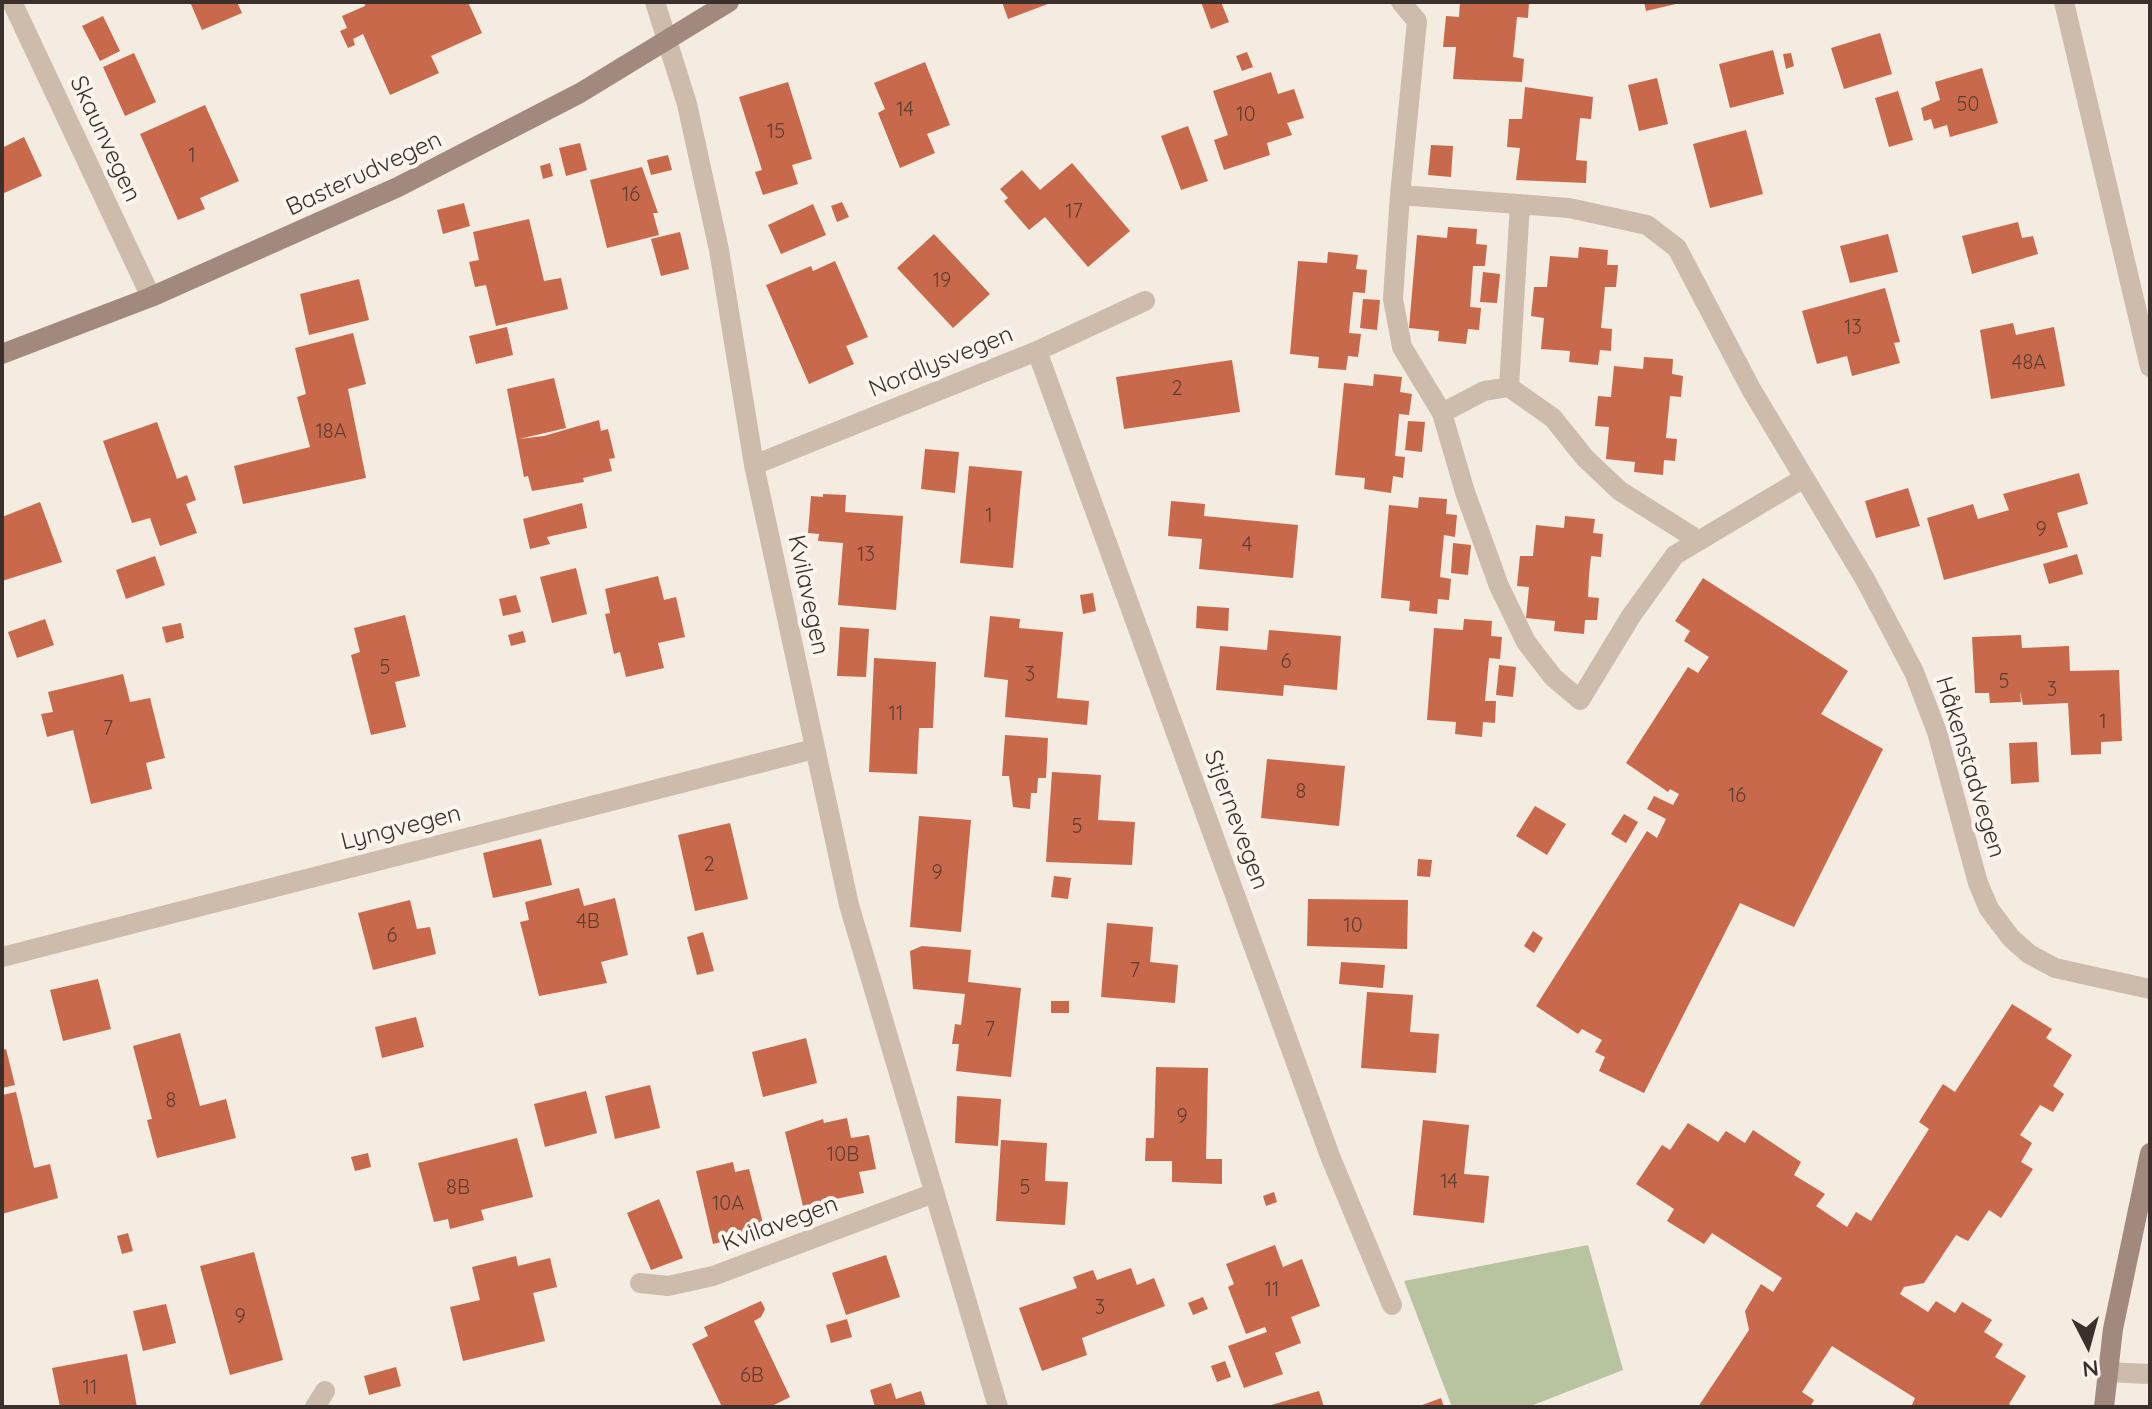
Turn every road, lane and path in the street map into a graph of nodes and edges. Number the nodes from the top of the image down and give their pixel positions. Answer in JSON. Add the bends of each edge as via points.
{"nodes":[{"id":1,"x":12,"y":2,"type":"edge"},
{"id":2,"x":655,"y":2,"type":"edge"},
{"id":3,"x":729,"y":2,"type":"edge"},
{"id":4,"x":1401,"y":2,"type":"edge"},
{"id":5,"x":2064,"y":2,"type":"edge"},
{"id":6,"x":668,"y":41,"type":"junction"},
{"id":7,"x":1400,"y":195,"type":"junction"},
{"id":8,"x":1520,"y":204,"type":"junction"},
{"id":9,"x":151,"y":297,"type":"junction"},
{"id":10,"x":1145,"y":301,"type":"dead end"},
{"id":11,"x":1037,"y":351,"type":"junction"},
{"id":12,"x":2,"y":354,"type":"edge"},
{"id":13,"x":2150,"y":367,"type":"edge"},
{"id":14,"x":1509,"y":387,"type":"junction"},
{"id":15,"x":1442,"y":413,"type":"junction"},
{"id":16,"x":754,"y":465,"type":"junction"},
{"id":17,"x":1804,"y":478,"type":"junction"},
{"id":18,"x":1698,"y":540,"type":"junction"},
{"id":19,"x":814,"y":749,"type":"junction"},
{"id":20,"x":2,"y":957,"type":"edge"},
{"id":21,"x":2150,"y":989,"type":"edge"},
{"id":22,"x":2150,"y":1153,"type":"edge"},
{"id":23,"x":934,"y":1193,"type":"junction"},
{"id":24,"x":640,"y":1283,"type":"dead end"},
{"id":25,"x":1392,"y":1305,"type":"dead end"},
{"id":26,"x":2106,"y":1372,"type":"junction"},
{"id":27,"x":2150,"y":1374,"type":"edge"},
{"id":28,"x":998,"y":1407,"type":"edge"},
{"id":29,"x":2104,"y":1407,"type":"edge"}],
"edges":[{"from":1,"to":9,"type":"street","name":"Skaunvegen"},
{"from":2,"to":6,"type":"street","name":"Kvilavegen"},
{"from":3,"to":6,"type":"main road","name":"Basterudvegen"},
{"from":4,"to":7,"type":"street","via":[[1417,21]]},
{"from":5,"to":13,"type":"street"},
{"from":6,"to":9,"type":"main road","name":"Basterudvegen","via":[[437,168]]},
{"from":6,"to":16,"type":"street","name":"Kvilavegen","via":[[719,250]]},
{"from":7,"to":8,"type":"street","name":"Håkenstadvegen"},
{"from":7,"to":15,"type":"street","via":[[1393,299],[1402,347]]},
{"from":8,"to":14,"type":"street"},
{"from":8,"to":17,"type":"street","name":"Håkenstadvegen","via":[[1569,208],[1647,225],[1677,248]]},
{"from":9,"to":12,"type":"main road","name":"Basterudvegen"},
{"from":10,"to":11,"type":"street","name":"Nordlysvegen"},
{"from":11,"to":16,"type":"street","name":"Nordlysvegen"},
{"from":11,"to":25,"type":"street","name":"Stjernevegen","via":[[1330,1156]]},
{"from":14,"to":15,"type":"street","via":[[1484,391]]},
{"from":14,"to":18,"type":"street","via":[[1553,418],[1620,491]]},
{"from":15,"to":18,"type":"street","via":[[1499,586],[1526,642],[1553,677],[1580,700],[1675,555]]},
{"from":16,"to":19,"type":"street","name":"Kvilavegen"},
{"from":17,"to":18,"type":"street"},
{"from":17,"to":21,"type":"street","name":"Håkenstadvegen","via":[[1895,632],[1927,700],[1978,883],[2002,927],[2029,954],[2055,968]]},
{"from":19,"to":20,"type":"street","name":"Lyngvegen"},
{"from":19,"to":23,"type":"street","name":"Kvilavegen","via":[[849,905]]},
{"from":22,"to":26,"type":"main road"},
{"from":23,"to":24,"type":"street","name":"Kvilavegen","via":[[713,1276],[668,1286]]},
{"from":23,"to":28,"type":"street","name":"Kvilavegen"},
{"from":26,"to":27,"type":"street"},
{"from":26,"to":29,"type":"main road"}]}
